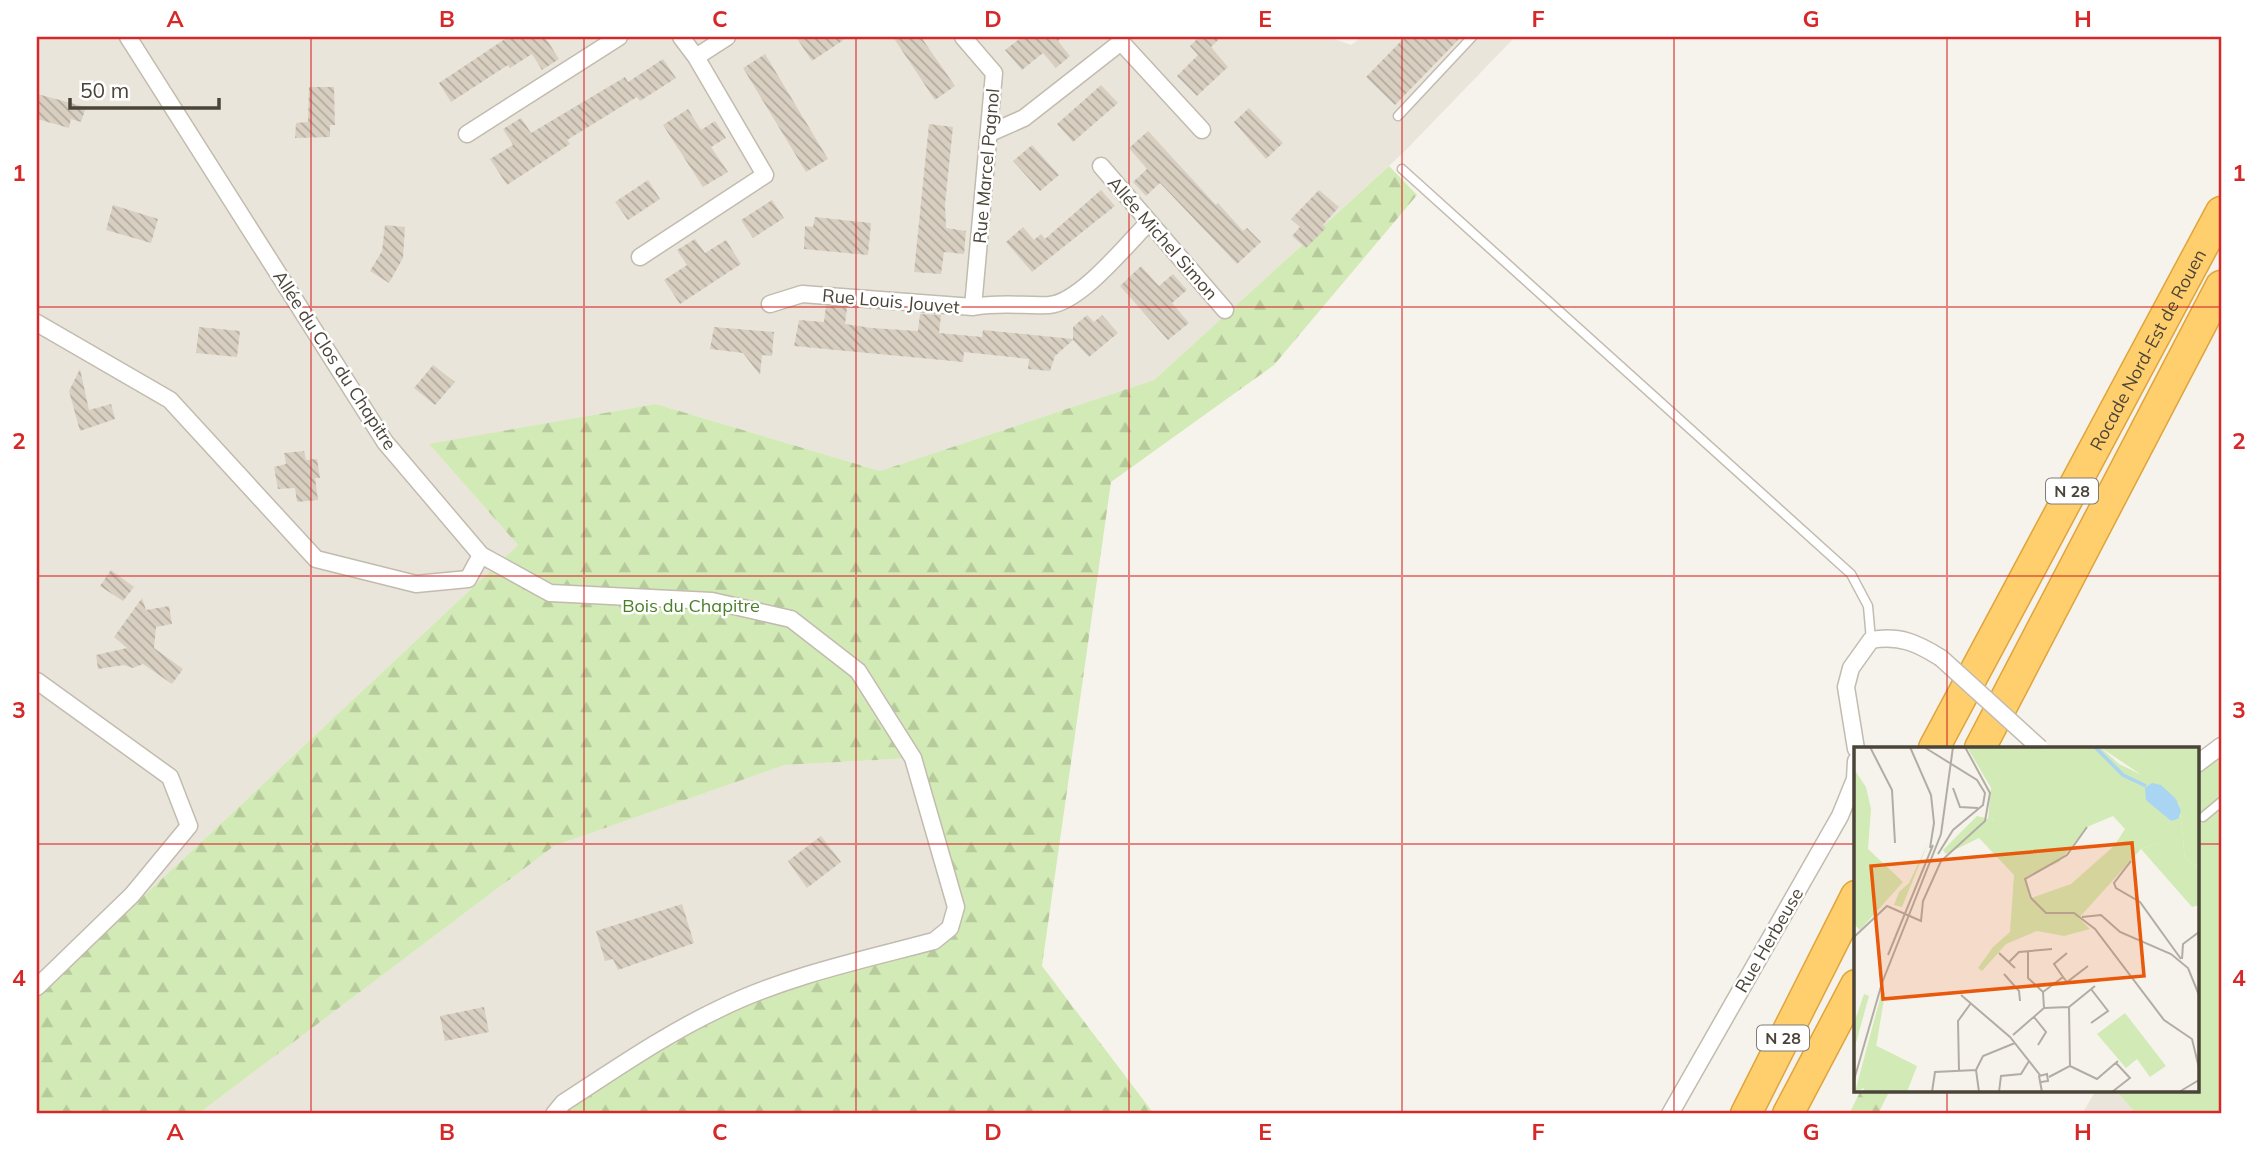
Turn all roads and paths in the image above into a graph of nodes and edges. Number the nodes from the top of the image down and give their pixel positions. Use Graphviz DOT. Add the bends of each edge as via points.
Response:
graph roads {
  1 [pos="128,37"];
  2 [pos="620,37"];
  3 [pos="681,37"];
  4 [pos="727,37"];
  5 [pos="963,37"];
  6 [pos="1472,37"];
  7 [pos="1121,39"];
  8 [pos="696,57"];
  9 [pos="1398,116"];
  10 [pos="1202,130"];
  11 [pos="990,133"];
  12 [pos="467,134"];
  13 [pos="1101,166"];
  14 [pos="1402,169"];
  15 [pos="2221,212"];
  16 [pos="1149,222"];
  17 [pos="640,257"];
  18 [pos="2221,286"];
  19 [pos="770,304"];
  20 [pos="973,307"];
  21 [pos="1225,310"];
  22 [pos="37,323"];
  23 [pos="481,555"];
  24 [pos="1871,640"];
  25 [pos="37,681"];
  26 [pos="2221,746"];
  27 [pos="1856,747"];
  28 [pos="1935,747"];
  29 [pos="1981,747"];
  30 [pos="2039,747"];
  31 [pos="2198,763"];
  32 [pos="1854,781"];
  33 [pos="2221,802"];
  34 [pos="2203,817"];
  35 [pos="1854,900"];
  36 [pos="1821,961"];
  37 [pos="37,987"];
  38 [pos="1854,989"];
  39 [pos="554,1114"];
  40 [pos="1670,1114"];
  41 [pos="1723,1114"];
  42 [pos="1746,1114"];
  43 [pos="1788,1114"];
  1 -- 23 [label="street, Allée du Clos du Chapitre" via="385,442"];
  2 -- 12 [label="street"];
  3 -- 8 [label="street"];
  4 -- 8 [label="street"];
  5 -- 11 [label="street, Rue Marcel Pagnol" via="994,72"];
  6 -- 9 [label="lane"];
  7 -- 10 [label="street"];
  7 -- 11 [label="street" via="1024,118"];
  8 -- 17 [label="street" via="765,175"];
  11 -- 20 [label="street, Rue Marcel Pagnol"];
  13 -- 16 [label="street, Allée Michel Simon"];
  14 -- 24 [label="lane" via="1851,574 1868,606"];
  15 -- 28 [label="highway, Rocade Nord-Est de Rouen / N 28"];
  16 -- 20 [label="street, Rue Louis Jouvet" via="1074,295 1052,305 997,302"];
  16 -- 21 [label="street, Allée Michel Simon"];
  18 -- 29 [label="highway, Rocade Nord-Est de Rouen / N 28"];
  19 -- 20 [label="street, Rue Louis Jouvet" via="802,294"];
  22 -- 23 [label="street" via="170,400 316,559 416,584 468,579"];
  23 -- 39 [label="street, Allée du Clos du Chapitre" via="550,593 712,601 791,619 858,671 913,758 956,907 950,928 934,941 809,974 720,1008 644,1050 563,1103"];
  24 -- 27 [label="street" via="1851,668 1846,687"];
  24 -- 30 [label="street, bridge" via="1913,640 1941,658"];
  25 -- 37 [label="street" via="170,778 189,825 132,895"];
  26 -- 31 [label="street"];
  32 -- 40 [label="street, Rue Herbeuse" via="1840,816"];
  33 -- 34 [label="lane"];
  35 -- 36 [label="highway, N 28"];
  36 -- 41 [label="highway"];
  36 -- 42 [label="highway, N 28"];
  38 -- 43 [label="highway, N 28"];
}
